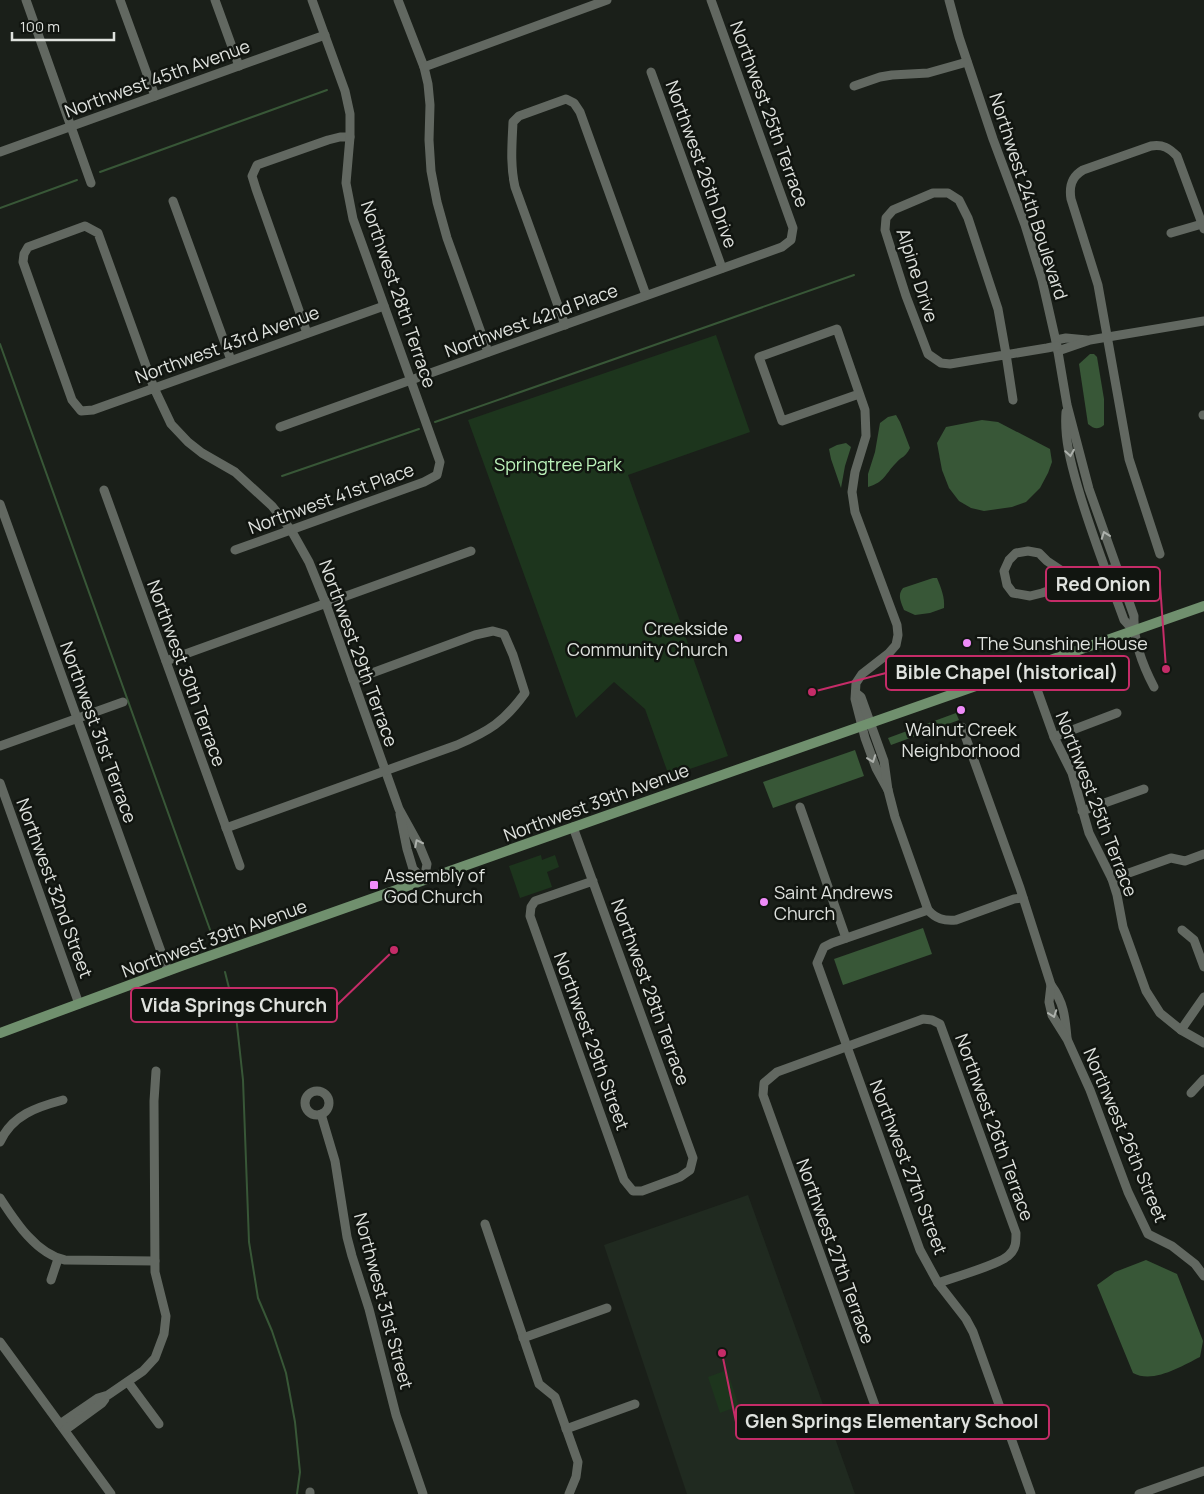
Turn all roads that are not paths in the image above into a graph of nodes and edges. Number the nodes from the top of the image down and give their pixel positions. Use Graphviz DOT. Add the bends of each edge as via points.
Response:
graph roads {
  1 [pos="26,0"];
  2 [pos="120,0"];
  3 [pos="215,0"];
  4 [pos="312,0"];
  5 [pos="398,0"];
  6 [pos="607,0"];
  7 [pos="711,0"];
  8 [pos="949,0"];
  9 [pos="325,35"];
  10 [pos="967,62"];
  11 [pos="239,66"];
  12 [pos="424,67"];
  13 [pos="651,72"];
  14 [pos="854,86"];
  15 [pos="154,96"];
  16 [pos="71,126"];
  17 [pos="350,137"];
  18 [pos="0,152"];
  19 [pos="91,183"];
  20 [pos="173,202"];
  21 [pos="1203,226"];
  22 [pos="1172,233"];
  23 [pos="791,240"];
  24 [pos="722,268"];
  25 [pos="646,295"];
  26 [pos="384,306"];
  27 [pos="1204,322"];
  28 [pos="565,325"];
  29 [pos="307,333"];
  30 [pos="1108,337"];
  31 [pos="1057,345"];
  32 [pos="488,352"];
  33 [pos="1006,354"];
  34 [pos="231,360"];
  35 [pos="411,380"];
  36 [pos="154,388"];
  37 [pos="859,394"];
  38 [pos="1013,400"];
  39 [pos="1067,405"];
  40 [pos="81,411"];
  41 [pos="280,427"];
  42 [pos="437,475"];
  43 [pos="104,490"];
  44 [pos="0,504"];
  45 [pos="291,530"];
  46 [pos="235,550"];
  47 [pos="471,551"];
  48 [pos="1160,554"];
  49 [pos="1116,567"];
  50 [pos="1106,570"];
  51 [pos="1077,581"];
  52 [pos="326,604"];
  53 [pos="1204,606"];
  54 [pos="1134,631"];
  55 [pos="166,661"];
  56 [pos="1029,667"];
  57 [pos="354,680"];
  58 [pos="1154,686"];
  59 [pos="123,702"];
  60 [pos="1117,713"];
  61 [pos="77,718"];
  62 [pos="866,724"];
  63 [pos="962,727"];
  64 [pos="1054,737"];
  65 [pos="0,746"];
  66 [pos="386,771"];
  67 [pos="0,783"];
  68 [pos="1144,789"];
  69 [pos="800,807"];
  70 [pos="399,809"];
  71 [pos="1082,811"];
  72 [pos="573,827"];
  73 [pos="226,828"];
  74 [pos="1204,854"];
  75 [pos="240,866"];
  76 [pos="1112,879"];
  77 [pos="424,880"];
  78 [pos="593,880"];
  79 [pos="1023,898"];
  80 [pos="928,910"];
  81 [pos="1182,930"];
  82 [pos="846,938"];
  83 [pos="1204,967"];
  84 [pos="168,972"];
  85 [pos="1204,997"];
  86 [pos="78,1004"];
  87 [pos="1181,1030"];
  88 [pos="0,1034"];
  89 [pos="1204,1043"];
  90 [pos="846,1046"];
  91 [pos="156,1071"];
  92 [pos="1204,1079"];
  93 [pos="1191,1094"];
  94 [pos="63,1100"];
  95 [pos="321,1114"];
  96 [pos="0,1142"];
  97 [pos="633,1191"];
  98 [pos="0,1198"];
  99 [pos="485,1224"];
  100 [pos="58,1259"];
  101 [pos="155,1261"];
  102 [pos="1204,1276"];
  103 [pos="51,1280"];
  104 [pos="938,1283"];
  105 [pos="607,1308"];
  106 [pos="523,1338"];
  107 [pos="0,1342"];
  108 [pos="128,1382"];
  109 [pos="635,1404"];
  110 [pos="1000,1406"];
  111 [pos="159,1424"];
  112 [pos="62,1427"];
  113 [pos="566,1428"];
  114 [pos="1204,1471"];
  115 [pos="1145,1493"];
  116 [pos="111,1494"];
  117 [pos="423,1494"];
  118 [pos="569,1494"];
  119 [pos="1031,1494"];
  1 -- 16 [label="street"];
  2 -- 15 [label="street"];
  3 -- 11 [label="street"];
  4 -- 9 [label="street, Northwest 28th Terrace"];
  5 -- 12 [label="street"];
  6 -- 12 [label="street"];
  7 -- 23 [label="street, Northwest 25th Terrace" via="793,228"];
  8 -- 10 [label="street, Northwest 24th Boulevard"];
  9 -- 11 [label="street, Northwest 45th Avenue"];
  9 -- 17 [label="street, Northwest 28th Terrace" via="345,91"];
  10 -- 14 [label="street" via="928,73 880,77"];
  10 -- 31 [label="street, Northwest 24th Boulevard" via="1026,229"];
  11 -- 15 [label="street, Northwest 45th Avenue"];
  12 -- 32 [label="street" via="430,104 431,172 437,202"];
  13 -- 24 [label="street, Northwest 26th Drive"];
  15 -- 16 [label="street, Northwest 45th Avenue"];
  16 -- 18 [label="street, Northwest 45th Avenue"];
  16 -- 19 [label="street"];
  17 -- 26 [label="street, Northwest 28th Terrace" via="346,183 353,219"];
  17 -- 29 [label="street" via="328,140 257,166 252,176"];
  20 -- 34 [label="street"];
  21 -- 22 [label="street"];
  21 -- 30 [label="street" via="1177,156 1164,146 1152,146 1076,175 1070,189 1071,199 1098,284"];
  23 -- 24 [label="street, Northwest 42nd Place" via="782,247"];
  24 -- 25 [label="street, Northwest 42nd Place"];
  25 -- 28 [label="street, Northwest 42nd Place"];
  25 -- 28 [label="street" via="574,103 566,99 520,116 513,122 511,157 515,187"];
  26 -- 29 [label="street, Northwest 43rd Avenue"];
  26 -- 35 [label="street, Northwest 28th Terrace"];
  27 -- 30 [label="street, Alpine Drive"];
  28 -- 32 [label="street, Northwest 42nd Place"];
  29 -- 34 [label="street, Northwest 43rd Avenue"];
  30 -- 31 [label="street, Alpine Drive" via="1067,349"];
  30 -- 48 [label="street" via="1129,460"];
  31 -- 33 [label="street, Alpine Drive"];
  31 -- 39 [label="street, Northwest 24th Boulevard"];
  32 -- 35 [label="street, Northwest 42nd Place"];
  33 -- 33 [label="street, Alpine Drive" via="998,308 959,200 948,193 933,193 893,210 886,218 885,230 928,354 941,363 950,364"];
  33 -- 38 [label="street"];
  34 -- 36 [label="street, Northwest 43rd Avenue"];
  35 -- 41 [label="street, Northwest 42nd Place"];
  35 -- 42 [label="street, Northwest 28th Terrace" via="440,462"];
  36 -- 40 [label="street, Northwest 43rd Avenue" via="93,410"];
  36 -- 40 [label="street, Northwest 29th Terrace" via="98,234 85,226 28,247 23,262 72,400"];
  36 -- 45 [label="street, Northwest 29th Terrace" via="171,424 188,442 235,472 272,506"];
  37 -- 37 [label="street" via="836,329 759,357 782,421"];
  37 -- 62 [label="street" via="865,410 866,436 852,492 898,635 896,645 856,683 855,699"];
  49 -- 39 [label="street, Northwest 24th Boulevard, one-way" via="1089,489"];
  39 -- 50 [label="street, Northwest 24th Boulevard, one-way" via="1066,428 1072,468"];
  42 -- 45 [label="street, Northwest 41st Place"];
  43 -- 55 [label="street, Northwest 30th Terrace"];
  44 -- 61 [label="street, Northwest 31st Terrace"];
  45 -- 46 [label="street, Northwest 41st Place"];
  45 -- 52 [label="street, Northwest 29th Terrace" via="309,562"];
  47 -- 52 [label="street"];
  49 -- 50 [label="street"];
  49 -- 54 [label="street, Northwest 24th Boulevard" via="1134,616"];
  50 -- 51 [label="street"];
  50 -- 54 [label="street, Northwest 24th Boulevard" via="1124,620"];
  51 -- 51 [label="street" via="1022,596 1013,593 1007,585 1004,571 1016,553 1028,551 1039,553"];
  52 -- 55 [label="street"];
  52 -- 57 [label="street, Northwest 29th Terrace"];
  53 -- 54 [label="main road, Northwest 39th Avenue"];
  54 -- 56 [label="main road, Northwest 39th Avenue"];
  54 -- 58 [label="street, Northwest 24th Boulevard"];
  55 -- 73 [label="street, Northwest 30th Terrace"];
  56 -- 62 [label="main road, Northwest 39th Avenue"];
  56 -- 64 [label="street, Northwest 25th Terrace"];
  57 -- 66 [label="street, Northwest 29th Terrace"];
  57 -- 66 [label="street" via="493,631 504,634 513,655 524,693 504,719 458,745"];
  59 -- 61 [label="street"];
  60 -- 64 [label="street"];
  61 -- 65 [label="street"];
  61 -- 84 [label="street, Northwest 31st Terrace"];
  62 -- 72 [label="main road, Northwest 39th Avenue"];
  62 -- 80 [label="street" via="865,738 888,790"];
  63 -- 79 [label="street, Northwest 26th Street"];
  64 -- 71 [label="street, Northwest 25th Terrace" via="1072,772"];
  66 -- 70 [label="street, Northwest 29th Terrace"];
  66 -- 73 [label="street"];
  67 -- 86 [label="street, Northwest 32nd Street"];
  68 -- 71 [label="street"];
  69 -- 82 [label="street"];
  70 -- 77 [label="street, Northwest 29th Terrace" via="413,869"];
  77 -- 70 [label="street, Northwest 29th Terrace, one-way" via="427,864"];
  71 -- 76 [label="street, Northwest 25th Terrace"];
  72 -- 77 [label="main road, Northwest 39th Avenue"];
  72 -- 78 [label="street, Northwest 28th Terrace"];
  73 -- 75 [label="street, Northwest 30th Terrace"];
  74 -- 76 [label="street" via="1185,861 1171,858"];
  76 -- 87 [label="street, Northwest 25th Terrace" via="1123,927 1146,991 1160,1013"];
  77 -- 84 [label="main road, Northwest 39th Avenue"];
  78 -- 97 [label="street, Northwest 28th Terrace" via="692,1158 690,1170 680,1177 642,1191"];
  78 -- 97 [label="street, Northwest 29th Street" via="535,901 530,916 624,1180"];
  79 -- 80 [label="street" via="956,920 940,919"];
  79 -- 102 [label="street, Northwest 26th Street" via="1051,984 1049,1002 1054,1020 1068,1039 1128,1192 1148,1234 1172,1246 1195,1264"];
  80 -- 82 [label="street"];
  81 -- 83 [label="street" via="1194,940"];
  82 -- 90 [label="street, Northwest 27th Street" via="824,947 817,963"];
  84 -- 86 [label="main road, Northwest 39th Avenue"];
  85 -- 87 [label="street"];
  86 -- 88 [label="main road, Northwest 39th Avenue"];
  87 -- 89 [label="street, Northwest 25th Terrace"];
  90 -- 104 [label="street, Northwest 27th Street" via="920,1250"];
  90 -- 104 [label="street, Northwest 26th Terrace" via="923,1019 940,1024 1000,1186 1016,1242 1004,1259"];
  90 -- 110 [label="street, Northwest 27th Terrace" via="777,1072 764,1083 763,1095 877,1411 889,1425 909,1434 924,1433"];
  91 -- 101 [label="street"];
  92 -- 93 [label="street"];
  94 -- 96 [label="street" via="42,1105 22,1115"];
  95 -- 117 [label="street, Northwest 31st Street" via="335,1161 352,1256 396,1415"];
  98 -- 100 [label="street" via="30,1237"];
  99 -- 106 [label="street"];
  100 -- 101 [label="street"];
  100 -- 103 [label="street"];
  101 -- 108 [label="street" via="166,1316 164,1334 155,1358"];
  104 -- 110 [label="street, Northwest 27th Street" via="973,1332"];
  105 -- 106 [label="street"];
  106 -- 113 [label="street" via="539,1384 555,1397"];
  107 -- 112 [label="street"];
  108 -- 111 [label="street"];
  108 -- 112 [label="street" via="102,1403"];
  109 -- 113 [label="street"];
  110 -- 119 [label="street, Northwest 27th Street"];
  112 -- 116 [label="street"];
  113 -- 118 [label="street" via="578,1462"];
  114 -- 115 [label="street"];
}
